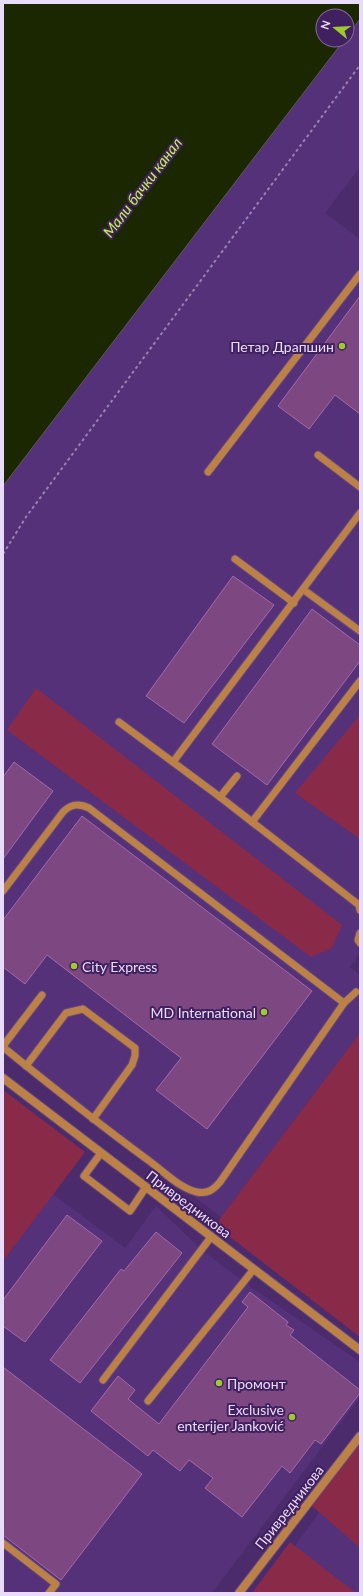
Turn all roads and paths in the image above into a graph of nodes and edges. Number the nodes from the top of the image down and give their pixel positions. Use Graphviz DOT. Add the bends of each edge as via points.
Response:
graph roads {
  1 [pos="360,65"];
  2 [pos="360,274"];
  3 [pos="318,455"];
  4 [pos="208,472"];
  5 [pos="360,487"];
  6 [pos="360,513"];
  7 [pos="3,554"];
  8 [pos="234,559"];
  9 [pos="304,590"];
  10 [pos="294,603"];
  11 [pos="360,631"];
  12 [pos="360,682"];
  13 [pos="119,722"];
  14 [pos="173,762"];
  15 [pos="237,776"];
  16 [pos="220,797"];
  17 [pos="252,822"];
  18 [pos="3,891"];
  19 [pos="360,910"];
  20 [pos="360,933"];
  21 [pos="360,943"];
  22 [pos="356,992"];
  23 [pos="42,995"];
  24 [pos="344,1003"];
  25 [pos="3,1047"];
  26 [pos="26,1066"];
  27 [pos="3,1078"];
  28 [pos="93,1119"];
  29 [pos="101,1153"];
  30 [pos="146,1187"];
  31 [pos="212,1237"];
  32 [pos="254,1269"];
  33 [pos="360,1350"];
  34 [pos="103,1380"];
  35 [pos="148,1401"];
  36 [pos="360,1436"];
  37 [pos="3,1543"];
  38 [pos="49,1593"];
  39 [pos="239,1593"];
  1 -- 7 [label="path" via="26,517"];
  2 -- 4 [label="lane"];
  3 -- 5 [label="lane"];
  6 -- 9 [label="lane"];
  8 -- 10 [label="lane"];
  9 -- 10 [label="lane"];
  9 -- 11 [label="lane"];
  10 -- 14 [label="lane"];
  12 -- 17 [label="lane"];
  13 -- 14 [label="lane"];
  14 -- 16 [label="lane"];
  15 -- 16 [label="lane"];
  16 -- 17 [label="lane"];
  17 -- 19 [label="lane" via="358,905"];
  18 -- 24 [label="lane" via="63,812 69,806 81,804"];
  20 -- 21 [label="lane"];
  22 -- 24 [label="lane"];
  23 -- 25 [label="lane"];
  24 -- 28 [label="lane" via="213,1190 197,1192 182,1185"];
  25 -- 26 [label="lane"];
  26 -- 28 [label="lane"];
  26 -- 28 [label="lane" via="66,1013 73,1010 83,1009 135,1048 132,1065"];
  27 -- 29 [label="street, Привредникова"];
  29 -- 30 [label="street, Привредникова"];
  29 -- 30 [label="lane" via="84,1176 130,1210"];
  30 -- 31 [label="street, Привредникова"];
  31 -- 32 [label="street, Привредникова"];
  31 -- 34 [label="lane"];
  32 -- 33 [label="street, Привредникова"];
  32 -- 35 [label="lane"];
  36 -- 39 [label="street, Привредникова"];
  37 -- 38 [label="lane" via="56,1584"];
}
